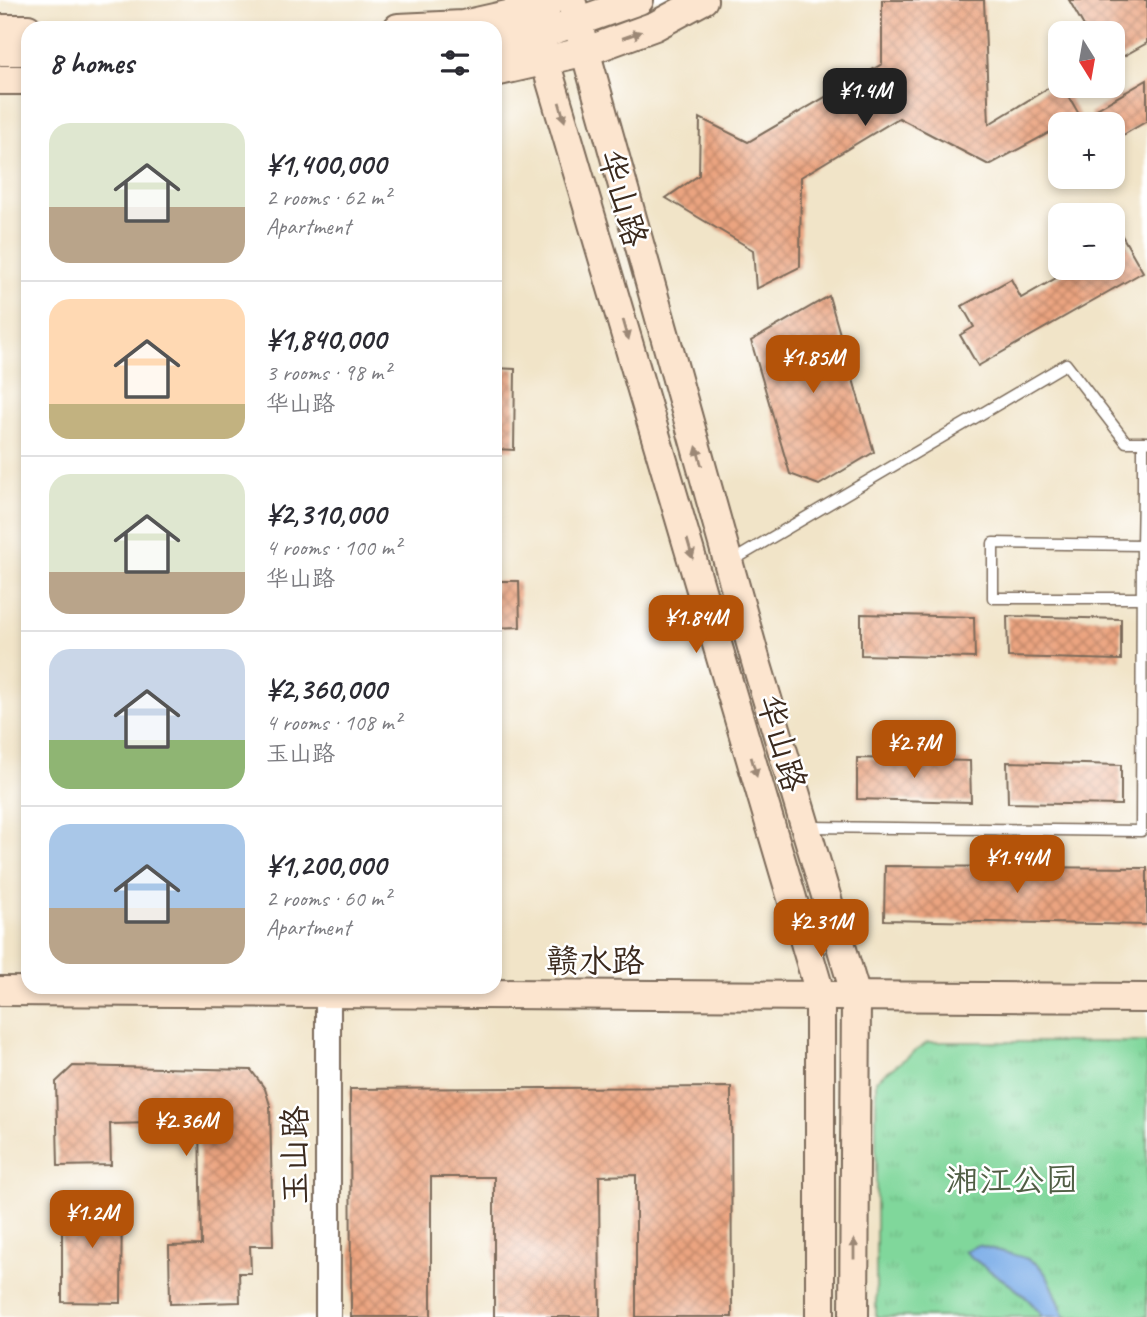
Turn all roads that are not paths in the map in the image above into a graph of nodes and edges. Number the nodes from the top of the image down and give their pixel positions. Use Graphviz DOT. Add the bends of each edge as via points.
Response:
graph roads {
  1 [pos="639,0"];
  2 [pos="703,0"];
  3 [pos="573,7"];
  4 [pos="502,26"];
  5 [pos="536,27"];
  6 [pos="0,29"];
  7 [pos="21,29"];
  8 [pos="502,41"];
  9 [pos="0,51"];
  10 [pos="21,51"];
  11 [pos="587,51"];
  12 [pos="502,64"];
  13 [pos="0,80"];
  14 [pos="21,80"];
  15 [pos="1145,442"];
  16 [pos="1145,493"];
  17 [pos="1142,545"];
  18 [pos="729,563"];
  19 [pos="1142,598"];
  20 [pos="805,827"];
  21 [pos="0,979"];
  22 [pos="502,983"];
  23 [pos="1147,983"];
  24 [pos="21,984"];
  25 [pos="21,988"];
  26 [pos="819,990"];
  27 [pos="854,990"];
  28 [pos="0,991"];
  29 [pos="502,992"];
  30 [pos="328,994"];
  31 [pos="1147,998"];
  32 [pos="328,1317"];
  33 [pos="820,1317"];
  34 [pos="854,1317"];
  1 -- 3 [label="main road"];
  11 -- 2 [label="main road, one-way" via="656,26"];
  3 -- 5 [label="main road"];
  3 -- 11 [label="main road, 华山路"];
  4 -- 5 [label="main road"];
  5 -- 8 [label="main road"];
  5 -- 11 [label="main road"];
  5 -- 12 [label="main road"];
  5 -- 26 [label="main road, 华山路, one-way"];
  6 -- 7 [label="main road"];
  9 -- 10 [label="main road"];
  18 -- 11 [label="main road, 华山路, one-way"];
  13 -- 14 [label="main road"];
  15 -- 16 [label="lane"];
  15 -- 18 [label="lane" via="1126,442 1066,364"];
  16 -- 17 [label="lane"];
  17 -- 19 [label="lane"];
  17 -- 19 [label="lane" via="993,543 993,598"];
  18 -- 20 [label="main road, 华山路"];
  19 -- 20 [label="lane" via="1141,831"];
  20 -- 27 [label="main road, 华山路"];
  21 -- 24 [label="main road, 赣水路"];
  22 -- 26 [label="main road, 赣水路"];
  23 -- 27 [label="main road, 赣水路"];
  25 -- 28 [label="main road, 赣水路"];
  26 -- 27 [label="main road, 赣水路"];
  26 -- 29 [label="main road, 赣水路"];
  26 -- 33 [label="main road, 华山路"];
  27 -- 31 [label="main road, 赣水路"];
  34 -- 27 [label="main road, 华山路, one-way"];
  30 -- 32 [label="street, 玉山路"];
}
